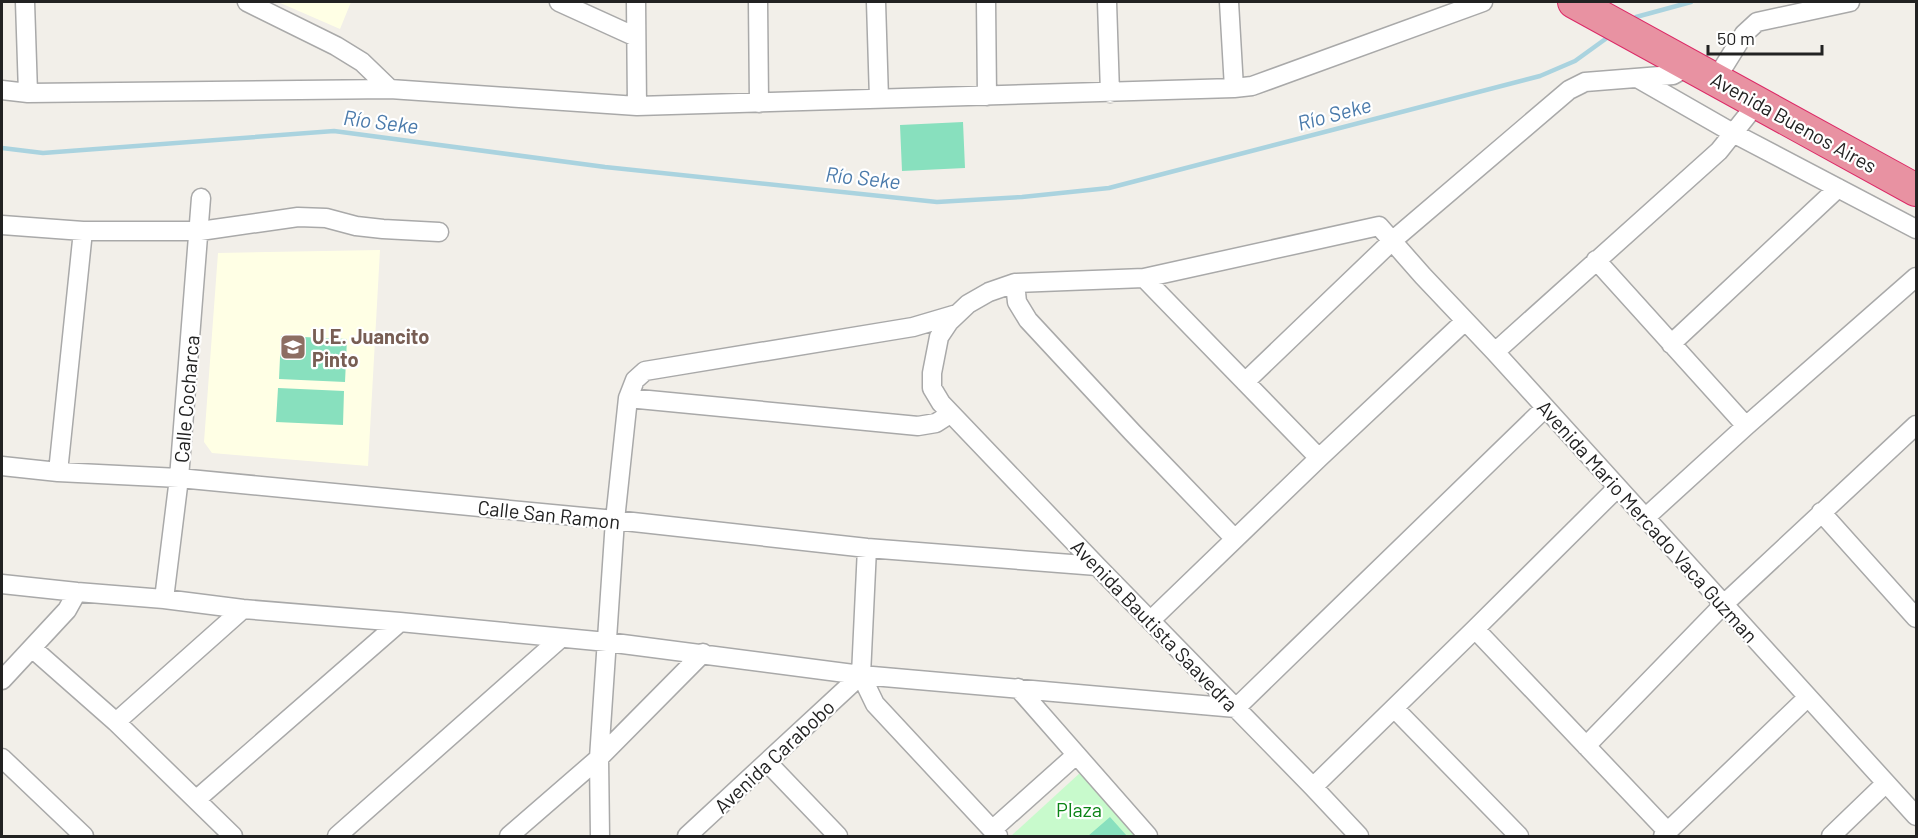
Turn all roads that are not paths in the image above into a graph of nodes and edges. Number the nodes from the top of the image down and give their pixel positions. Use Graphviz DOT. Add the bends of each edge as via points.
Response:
graph roads {
  1 [pos="25,2"];
  2 [pos="247,2"];
  3 [pos="559,2"];
  4 [pos="636,2"];
  5 [pos="759,2"];
  6 [pos="876,2"];
  7 [pos="986,2"];
  8 [pos="1107,2"];
  9 [pos="1229,2"];
  10 [pos="1483,2"];
  11 [pos="1574,2"];
  12 [pos="1850,2"];
  13 [pos="636,37"];
  14 [pos="1693,66"];
  15 [pos="1636,78"];
  16 [pos="1234,88"];
  17 [pos="390,89"];
  18 [pos="2,90"];
  19 [pos="28,93"];
  20 [pos="1110,93"];
  21 [pos="987,96"];
  22 [pos="879,99"];
  23 [pos="1758,102"];
  24 [pos="759,103"];
  25 [pos="637,106"];
  26 [pos="1733,133"];
  27 [pos="1838,189"];
  28 [pos="1917,190"];
  29 [pos="201,198"];
  30 [pos="2,225"];
  31 [pos="1917,229"];
  32 [pos="83,231"];
  33 [pos="200,231"];
  34 [pos="439,232"];
  35 [pos="1392,241"];
  36 [pos="1596,260"];
  37 [pos="1144,278"];
  38 [pos="1917,278"];
  39 [pos="1015,283"];
  40 [pos="957,314"];
  41 [pos="1465,321"];
  42 [pos="1671,344"];
  43 [pos="1495,352"];
  44 [pos="1245,382"];
  45 [pos="628,398"];
  46 [pos="1545,408"];
  47 [pos="950,414"];
  48 [pos="1746,426"];
  49 [pos="1913,436"];
  50 [pos="1318,458"];
  51 [pos="2,466"];
  52 [pos="58,472"];
  53 [pos="179,478"];
  54 [pos="1617,488"];
  55 [pos="1821,512"];
  56 [pos="1645,518"];
  57 [pos="615,520"];
  58 [pos="1235,539"];
  59 [pos="867,548"];
  60 [pos="1097,566"];
  61 [pos="2,584"];
  62 [pos="77,592"];
  63 [pos="164,599"];
  64 [pos="1724,604"];
  65 [pos="243,609"];
  66 [pos="1917,618"];
  67 [pos="1151,620"];
  68 [pos="400,622"];
  69 [pos="1475,629"];
  70 [pos="561,638"];
  71 [pos="607,642"];
  72 [pos="32,648"];
  73 [pos="703,654"];
  74 [pos="861,675"];
  75 [pos="2,680"];
  76 [pos="1018,688"];
  77 [pos="1809,697"];
  78 [pos="1236,708"];
  79 [pos="1394,708"];
  80 [pos="116,722"];
  81 [pos="1586,746"];
  82 [pos="1076,755"];
  83 [pos="2,758"];
  84 [pos="599,758"];
  85 [pos="767,762"];
  86 [pos="1887,783"];
  87 [pos="1313,787"];
  88 [pos="197,800"];
  89 [pos="1917,816"];
  90 [pos="995,833"];
  91 [pos="1665,834"];
  92 [pos="84,837"];
  93 [pos="233,837"];
  94 [pos="337,837"];
  95 [pos="510,837"];
  96 [pos="600,837"];
  97 [pos="687,837"];
  98 [pos="838,837"];
  99 [pos="1148,837"];
  100 [pos="1359,837"];
  101 [pos="1519,837"];
  102 [pos="1831,837"];
  1 -- 19 [label="street"];
  2 -- 17 [label="street" via="363,62"];
  3 -- 13 [label="street"];
  4 -- 13 [label="street"];
  5 -- 24 [label="street"];
  6 -- 22 [label="street"];
  7 -- 21 [label="street"];
  8 -- 20 [label="street"];
  9 -- 16 [label="street"];
  10 -- 16 [label="street" via="1252,86"];
  11 -- 14 [label="highway, Avenida Buenos Aires"];
  12 -- 14 [label="street" via="1757,22"];
  13 -- 25 [label="street"];
  14 -- 15 [label="street" via="1673,75"];
  14 -- 23 [label="highway, Avenida Buenos Aires"];
  15 -- 26 [label="street"];
  15 -- 35 [label="street" via="1585,82 1569,90"];
  16 -- 20 [label="street"];
  17 -- 19 [label="street"];
  17 -- 25 [label="street"];
  18 -- 19 [label="street"];
  20 -- 21 [label="street"];
  21 -- 22 [label="street"];
  22 -- 24 [label="street"];
  23 -- 26 [label="street"];
  23 -- 28 [label="highway, Avenida Buenos Aires"];
  24 -- 25 [label="street"];
  26 -- 27 [label="street"];
  26 -- 36 [label="street" via="1719,151"];
  27 -- 31 [label="street"];
  27 -- 42 [label="street"];
  29 -- 33 [label="street, Calle Cocharca"];
  30 -- 32 [label="street"];
  32 -- 33 [label="street"];
  32 -- 52 [label="street"];
  33 -- 34 [label="street" via="298,217 382,229"];
  33 -- 53 [label="street, Calle Cocharca"];
  35 -- 37 [label="street, Avenida Mario Mercado Vaca Guzman" via="1379,226"];
  35 -- 41 [label="street, Avenida Mario Mercado Vaca Guzman"];
  35 -- 44 [label="street"];
  36 -- 42 [label="street"];
  36 -- 43 [label="street"];
  37 -- 39 [label="street"];
  37 -- 44 [label="street"];
  38 -- 48 [label="street"];
  39 -- 40 [label="street" via="989,292"];
  39 -- 58 [label="street" via="1017,302 1028,320"];
  40 -- 45 [label="street" via="914,327 645,371 635,380"];
  40 -- 47 [label="street, Avenida Bautista Saavedra" via="939,337 932,373 932,388"];
  41 -- 43 [label="street, Avenida Mario Mercado Vaca Guzman"];
  41 -- 50 [label="street"];
  42 -- 48 [label="street"];
  43 -- 46 [label="street, Avenida Mario Mercado Vaca Guzman"];
  44 -- 50 [label="street"];
  45 -- 47 [label="street" via="918,426 936,423"];
  45 -- 57 [label="street"];
  46 -- 54 [label="street, Avenida Mario Mercado Vaca Guzman"];
  46 -- 78 [label="street"];
  47 -- 60 [label="street, Avenida Bautista Saavedra"];
  48 -- 56 [label="street"];
  49 -- 55 [label="street"];
  50 -- 58 [label="street"];
  51 -- 52 [label="street, Calle San Ramon"];
  52 -- 53 [label="street, Calle San Ramon"];
  53 -- 57 [label="street, Calle San Ramon"];
  53 -- 63 [label="street, Calle Cocharca"];
  54 -- 56 [label="street, Avenida Mario Mercado Vaca Guzman"];
  54 -- 69 [label="street"];
  55 -- 64 [label="street"];
  55 -- 66 [label="street"];
  56 -- 64 [label="street, Avenida Mario Mercado Vaca Guzman"];
  57 -- 59 [label="street, Calle San Ramon"];
  57 -- 71 [label="street"];
  58 -- 67 [label="street"];
  59 -- 60 [label="street, Calle San Ramon"];
  59 -- 74 [label="street"];
  60 -- 67 [label="street, Avenida Bautista Saavedra"];
  61 -- 62 [label="street"];
  62 -- 63 [label="street"];
  62 -- 72 [label="street" via="68,610"];
  63 -- 65 [label="street"];
  64 -- 77 [label="street, Avenida Mario Mercado Vaca Guzman"];
  64 -- 81 [label="street"];
  65 -- 68 [label="street"];
  65 -- 80 [label="street"];
  67 -- 78 [label="street, Avenida Bautista Saavedra"];
  68 -- 70 [label="street"];
  68 -- 88 [label="street"];
  69 -- 79 [label="street"];
  69 -- 81 [label="street"];
  70 -- 71 [label="street"];
  70 -- 94 [label="street"];
  71 -- 73 [label="street"];
  71 -- 84 [label="street"];
  72 -- 75 [label="street"];
  72 -- 80 [label="street"];
  73 -- 74 [label="street"];
  73 -- 84 [label="street"];
  74 -- 76 [label="street"];
  74 -- 85 [label="street, Avenida Carabobo"];
  74 -- 90 [label="street" via="875,704"];
  76 -- 78 [label="street"];
  76 -- 82 [label="street"];
  77 -- 86 [label="street, Avenida Mario Mercado Vaca Guzman"];
  77 -- 91 [label="street"];
  78 -- 87 [label="street, Avenida Bautista Saavedra"];
  79 -- 87 [label="street"];
  79 -- 101 [label="street"];
  80 -- 88 [label="street"];
  81 -- 91 [label="street"];
  82 -- 90 [label="street"];
  82 -- 99 [label="street"];
  83 -- 92 [label="street"];
  84 -- 95 [label="street"];
  84 -- 96 [label="street"];
  85 -- 97 [label="street, Avenida Carabobo"];
  85 -- 98 [label="street"];
  86 -- 89 [label="street, Avenida Mario Mercado Vaca Guzman"];
  86 -- 102 [label="street"];
  87 -- 100 [label="street, Avenida Bautista Saavedra"];
  88 -- 93 [label="street"];
}
